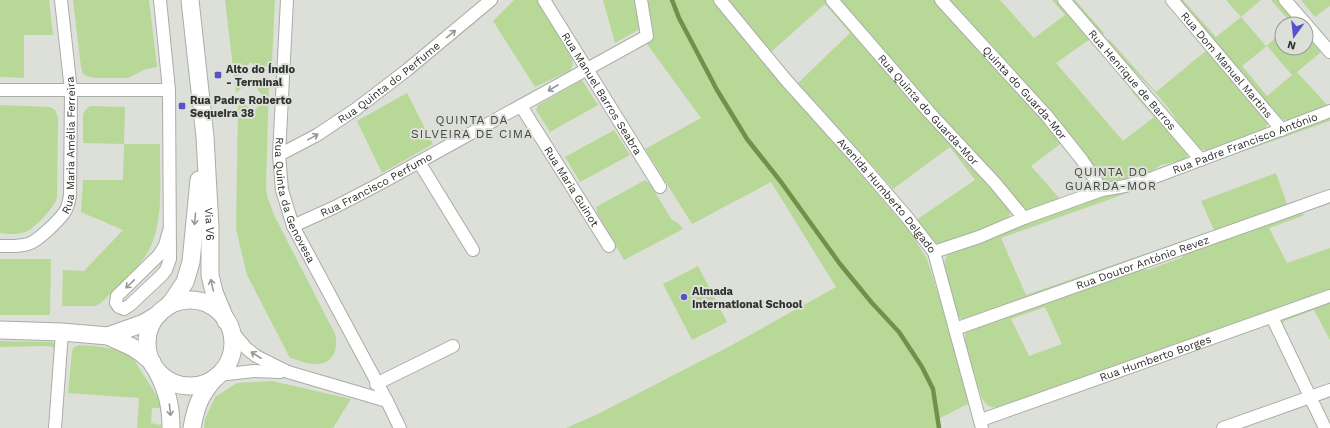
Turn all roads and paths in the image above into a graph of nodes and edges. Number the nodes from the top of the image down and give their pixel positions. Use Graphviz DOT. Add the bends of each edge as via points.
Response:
graph roads {
  1 [pos="61,0"];
  2 [pos="160,0"];
  3 [pos="190,0"];
  4 [pos="287,0"];
  5 [pos="491,0"];
  6 [pos="544,0"];
  7 [pos="640,0"];
  8 [pos="720,0"];
  9 [pos="832,0"];
  10 [pos="941,0"];
  11 [pos="1064,0"];
  12 [pos="1172,0"];
  13 [pos="1285,0"];
  14 [pos="1330,52"];
  15 [pos="587,69"];
  16 [pos="0,90"];
  17 [pos="170,90"];
  18 [pos="71,91"];
  19 [pos="521,106"];
  20 [pos="1330,111"];
  21 [pos="203,124"];
  22 [pos="1282,130"];
  23 [pos="279,155"];
  24 [pos="1201,160"];
  25 [pos="419,162"];
  26 [pos="660,187"];
  27 [pos="1102,190"];
  28 [pos="1330,196"];
  29 [pos="1024,218"];
  30 [pos="293,226"];
  31 [pos="169,231"];
  32 [pos="0,246"];
  33 [pos="609,246"];
  34 [pos="473,250"];
  35 [pos="934,252"];
  36 [pos="150,264"];
  37 [pos="164,273"];
  38 [pos="1330,296"];
  39 [pos="163,310"];
  40 [pos="1272,318"];
  41 [pos="228,326"];
  42 [pos="955,329"];
  43 [pos="0,330"];
  44 [pos="62,332"];
  45 [pos="108,336"];
  46 [pos="453,346"];
  47 [pos="153,365"];
  48 [pos="288,372"];
  49 [pos="216,377"];
  50 [pos="376,384"];
  51 [pos="1330,390"];
  52 [pos="1310,397"];
  53 [pos="387,401"];
  54 [pos="982,424"];
  55 [pos="55,428"];
  56 [pos="171,428"];
  57 [pos="192,428"];
  58 [pos="400,428"];
  59 [pos="1222,428"];
  60 [pos="1325,428"];
  1 -- 18 [label="street, Rua Maria Amélia Ferreira"];
  2 -- 17 [label="street"];
  3 -- 21 [label="main road, Via V6"];
  4 -- 23 [label="street, Rua Quinta da Genovesa"];
  23 -- 5 [label="street, Rua Quinta do Perfume, one-way" via="317,135 356,109"];
  6 -- 15 [label="street, Rua Manuel Barros Seabra"];
  7 -- 15 [label="street, Rua Francisco Perfumo" via="646,36"];
  8 -- 35 [label="street, Avenida Humberto Delgado"];
  9 -- 29 [label="street, Rua Quinta do Guarda-Mor"];
  10 -- 27 [label="street, Quinta do Guarda-Mor" via="1047,116"];
  11 -- 24 [label="street, Rua Henrique de Barros"];
  12 -- 22 [label="street, Rua Dom Manuel Martins"];
  13 -- 14 [label="street"];
  15 -- 19 [label="street, Rua Francisco Perfumo, one-way"];
  15 -- 26 [label="street, Rua Manuel Barros Seabra"];
  16 -- 18 [label="street"];
  17 -- 18 [label="street"];
  17 -- 31 [label="street"];
  18 -- 32 [label="street, Rua Maria Amélia Ferreira" via="68,205 64,213 30,244"];
  19 -- 25 [label="street, Rua Francisco Perfumo"];
  19 -- 33 [label="street, Rua Maria Guinot"];
  20 -- 22 [label="street, Rua Padre Francisco António"];
  21 -- 39 [label="main road, Via V6, one-way" via="191,262 185,282"];
  41 -- 21 [label="main road, Via V6, one-way" via="210,275 210,228"];
  22 -- 24 [label="street, Rua Padre Francisco António"];
  23 -- 30 [label="street, Rua Quinta da Genovesa" via="282,190"];
  24 -- 27 [label="street, Rua Padre Francisco António" via="1147,180"];
  25 -- 30 [label="street, Rua Francisco Perfumo" via="335,207"];
  25 -- 34 [label="street"];
  27 -- 29 [label="street, Rua Padre Francisco António"];
  28 -- 42 [label="street, Rua Doutor António Revez"];
  29 -- 35 [label="street, Rua Padre Francisco António" via="979,238"];
  30 -- 50 [label="street, Rua Quinta da Genovesa"];
  31 -- 36 [label="street" via="162,250"];
  31 -- 37 [label="street" via="170,258"];
  35 -- 42 [label="street, Avenida Humberto Delgado"];
  36 -- 37 [label="street" via="158,261 162,263"];
  36 -- 37 [label="street, one-way" via="117,296 116,303 119,307 124,309 129,306"];
  38 -- 40 [label="street, Rua Humberto Borges"];
  39 -- 41 [label="main road" via="181,302 203,302 215,309"];
  39 -- 45 [label="main road" via="144,323"];
  39 -- 47 [label="main road" via="152,324 148,336 148,349"];
  40 -- 52 [label="street"];
  40 -- 54 [label="street, Rua Humberto Borges"];
  48 -- 41 [label="street, one-way" via="256,356"];
  41 -- 49 [label="main road" via="233,343 231,353 225,368"];
  42 -- 54 [label="street, Avenida Humberto Delgado"];
  43 -- 44 [label="main road"];
  44 -- 45 [label="main road"];
  44 -- 55 [label="street"];
  45 -- 47 [label="main road" via="142,353"];
  46 -- 50 [label="street"];
  47 -- 49 [label="main road" via="170,381 186,386 199,385"];
  47 -- 56 [label="main road, one-way" via="169,400"];
  48 -- 49 [label="street" via="254,370"];
  48 -- 53 [label="street"];
  49 -- 57 [label="main road" via="201,396"];
  50 -- 53 [label="street, Rua Quinta da Genovesa"];
  51 -- 52 [label="street"];
  52 -- 59 [label="street"];
  52 -- 60 [label="street"];
  53 -- 58 [label="street, Rua Quinta da Genovesa"];
}
